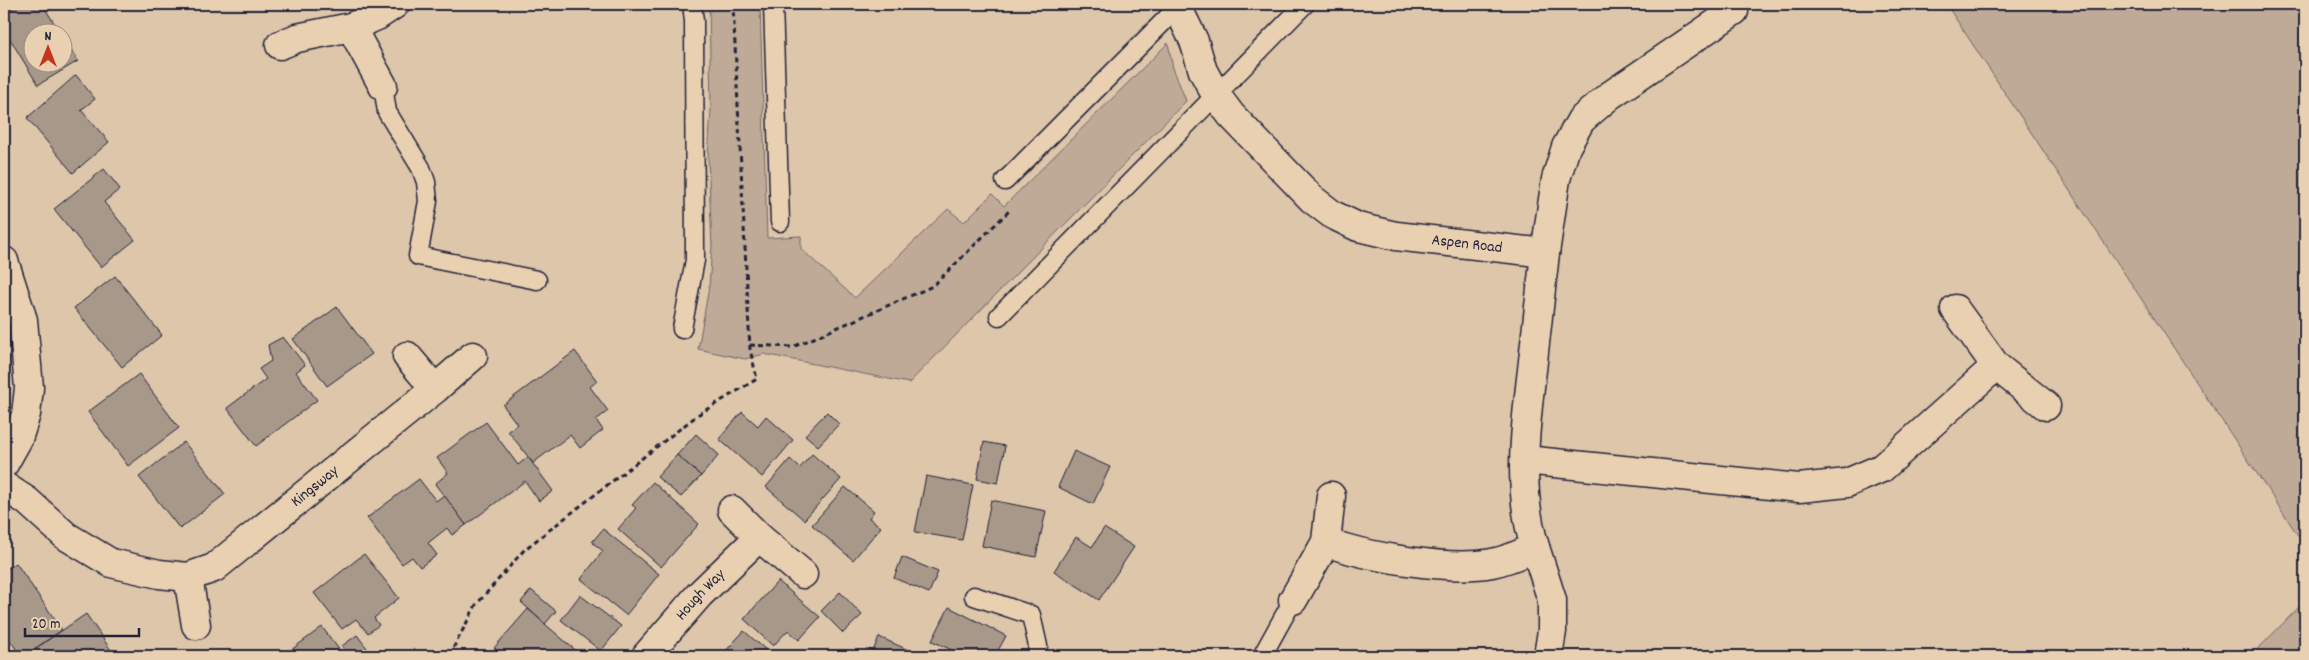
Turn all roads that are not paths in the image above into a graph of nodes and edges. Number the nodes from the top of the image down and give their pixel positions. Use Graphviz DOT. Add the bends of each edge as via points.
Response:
graph roads {
  1 [pos="395,4"];
  2 [pos="692,4"];
  3 [pos="773,4"];
  4 [pos="1305,4"];
  5 [pos="1178,5"];
  6 [pos="1734,11"];
  7 [pos="351,27"];
  8 [pos="280,44"];
  9 [pos="384,86"];
  10 [pos="1216,95"];
  11 [pos="1004,181"];
  12 [pos="780,222"];
  13 [pos="1545,253"];
  14 [pos="4,261"];
  15 [pos="537,280"];
  16 [pos="1955,310"];
  17 [pos="999,316"];
  18 [pos="682,329"];
  19 [pos="407,356"];
  20 [pos="473,356"];
  21 [pos="1996,366"];
  22 [pos="435,389"];
  23 [pos="2046,406"];
  24 [pos="1525,460"];
  25 [pos="4,464"];
  26 [pos="4,486"];
  27 [pos="1331,496"];
  28 [pos="732,510"];
  29 [pos="758,536"];
  30 [pos="1326,542"];
  31 [pos="1535,547"];
  32 [pos="803,574"];
  33 [pos="188,577"];
  34 [pos="974,596"];
  35 [pos="1293,600"];
  36 [pos="196,625"];
  37 [pos="646,656"];
  38 [pos="1036,656"];
  39 [pos="1262,656"];
  40 [pos="1548,656"];
  1 -- 7 [label="street"];
  2 -- 18 [label="lane" via="695,260"];
  3 -- 12 [label="lane"];
  4 -- 10 [label="lane"];
  5 -- 10 [label="street, Aspen Road" via="1203,71"];
  5 -- 11 [label="lane"];
  6 -- 13 [label="street" via="1609,96 1582,120 1566,147 1556,179"];
  7 -- 8 [label="street"];
  7 -- 9 [label="street"];
  9 -- 15 [label="lane" via="387,112 426,182 428,201 418,256"];
  10 -- 13 [label="street, Aspen Road" via="1231,115 1312,199 1358,228 1396,236"];
  10 -- 17 [label="lane"];
  13 -- 24 [label="street" via="1526,422"];
  14 -- 25 [label="street" via="24,320 29,388 26,414 18,439"];
  16 -- 21 [label="street"];
  19 -- 22 [label="street"];
  20 -- 22 [label="street, Kingsway"];
  21 -- 23 [label="street"];
  21 -- 24 [label="street" via="1882,468 1848,483 1800,488"];
  22 -- 33 [label="street, Kingsway" via="214,568"];
  24 -- 31 [label="street" via="1524,501"];
  26 -- 33 [label="street, Kingsway" via="27,501 66,536 111,563"];
  27 -- 30 [label="street"];
  28 -- 29 [label="street"];
  29 -- 32 [label="street"];
  29 -- 37 [label="street, Hough Way" via="699,595"];
  30 -- 31 [label="street" via="1352,552 1461,566 1492,563"];
  30 -- 35 [label="street"];
  31 -- 40 [label="street" via="1552,600"];
  33 -- 36 [label="street"];
  34 -- 38 [label="lane" via="1031,615 1038,646"];
  35 -- 39 [label="lane"];
}
